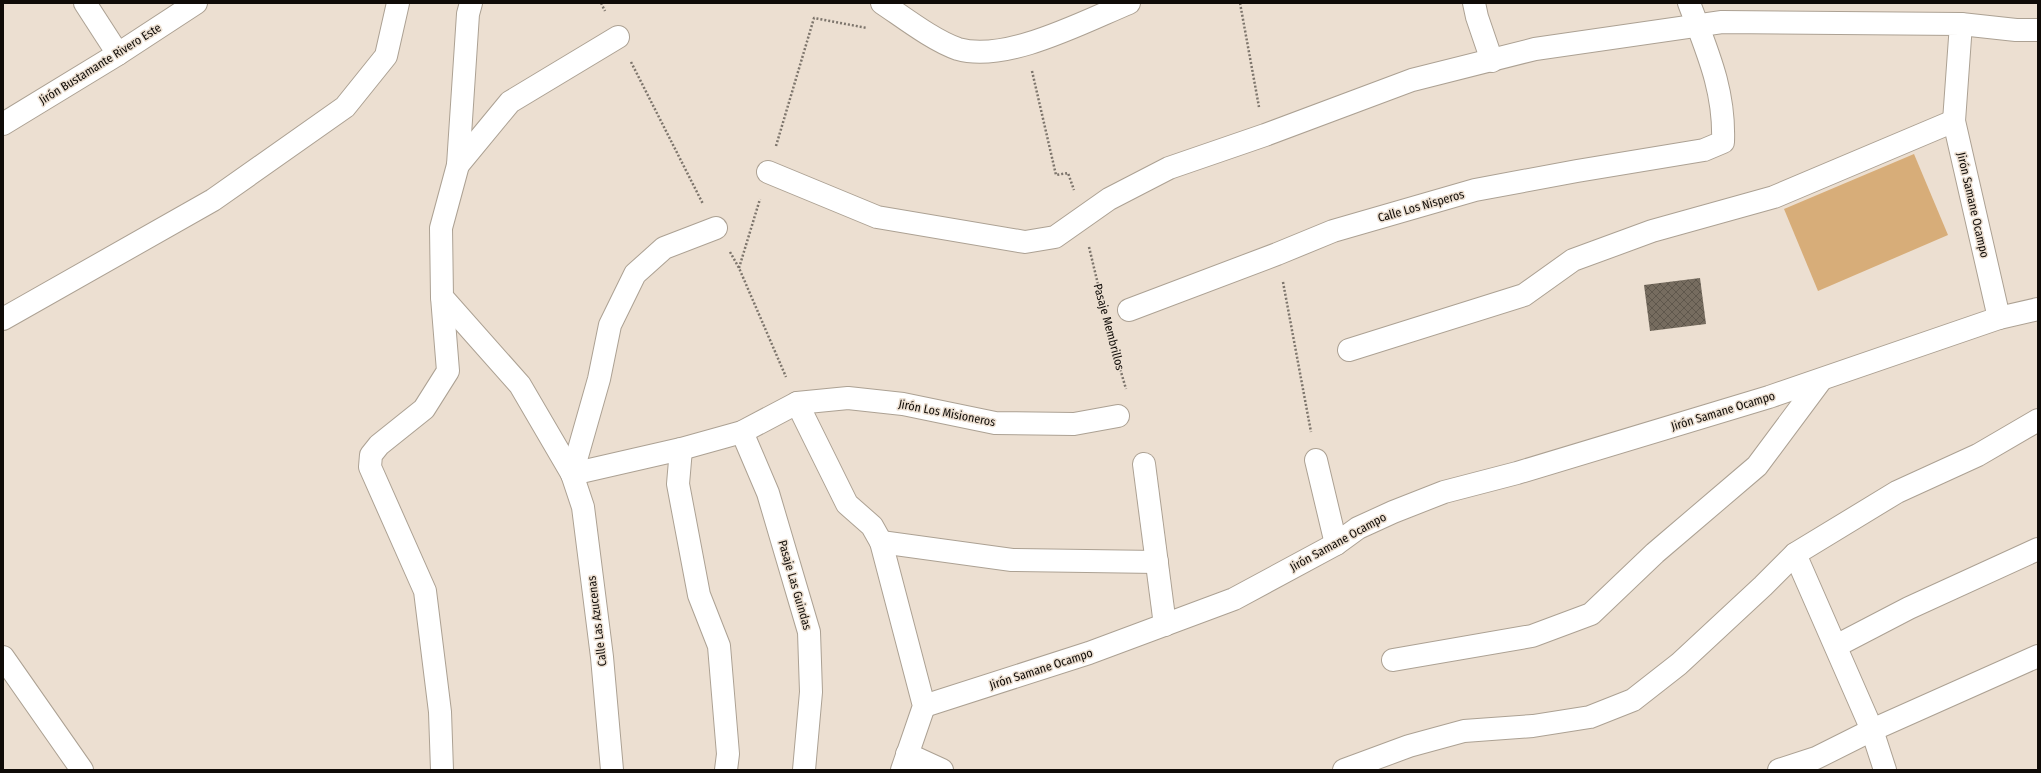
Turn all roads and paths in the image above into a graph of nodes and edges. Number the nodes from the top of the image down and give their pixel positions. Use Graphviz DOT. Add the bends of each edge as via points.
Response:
graph roads {
  1 [pos="85,3"];
  2 [pos="196,3"];
  3 [pos="398,3"];
  4 [pos="471,3"];
  5 [pos="882,3"];
  6 [pos="1128,3"];
  7 [pos="1240,3"];
  8 [pos="1474,3"];
  9 [pos="1690,3"];
  10 [pos="1961,24"];
  11 [pos="1697,25"];
  12 [pos="2038,30"];
  13 [pos="618,37"];
  14 [pos="1026,45"];
  15 [pos="118,54"];
  16 [pos="1492,61"];
  17 [pos="1954,121"];
  18 [pos="3,124"];
  19 [pos="1265,135"];
  20 [pos="458,165"];
  21 [pos="768,172"];
  22 [pos="1083,218"];
  23 [pos="716,228"];
  24 [pos="1277,254"];
  25 [pos="442,298"];
  26 [pos="1102,302"];
  27 [pos="2038,309"];
  28 [pos="1129,310"];
  29 [pos="1999,318"];
  30 [pos="3,319"];
  31 [pos="1107,324"];
  32 [pos="1349,350"];
  33 [pos="1821,380"];
  34 [pos="1128,396"];
  35 [pos="797,403"];
  36 [pos="1118,416"];
  37 [pos="2038,420"];
  38 [pos="742,432"];
  39 [pos="681,449"];
  40 [pos="1316,460"];
  41 [pos="1144,464"];
  42 [pos="572,474"];
  43 [pos="881,542"];
  44 [pos="1336,544"];
  45 [pos="2038,548"];
  46 [pos="1795,554"];
  47 [pos="1157,562"];
  48 [pos="1165,626"];
  49 [pos="1836,646"];
  50 [pos="2038,656"];
  51 [pos="3,657"];
  52 [pos="1393,660"];
  53 [pos="924,706"];
  54 [pos="1872,730"];
  55 [pos="904,762"];
  56 [pos="82,770"];
  57 [pos="442,770"];
  58 [pos="612,770"];
  59 [pos="726,770"];
  60 [pos="804,770"];
  61 [pos="942,770"];
  62 [pos="1344,770"];
  63 [pos="1779,770"];
  64 [pos="1885,770"];
  1 -- 15 [label="street"];
  2 -- 15 [label="street, Jirón Bustamante Rivero Este"];
  3 -- 30 [label="street" via="386,56 345,107 214,200"];
  4 -- 20 [label="street" via="468,14"];
  5 -- 14 [label="street" via="958,49 980,52"];
  6 -- 14 [label="street"];
  7 -- 19 [label="path"];
  8 -- 16 [label="street"];
  9 -- 11 [label="street"];
  10 -- 11 [label="street" via="1722,22"];
  10 -- 12 [label="street"];
  10 -- 17 [label="street, Jirón Samane Ocampo"];
  11 -- 16 [label="street" via="1535,49"];
  11 -- 24 [label="street, Calle Los Nisperos" via="1718,83 1723,142 1704,150 1475,190 1333,231"];
  13 -- 20 [label="street" via="510,102"];
  14 -- 22 [label="path, Pasaje Membrillos" via="1056,175 1068,173"];
  15 -- 18 [label="street, Jirón Bustamante Rivero Este"];
  16 -- 19 [label="street" via="1412,80"];
  17 -- 29 [label="street, Jirón Samane Ocampo"];
  17 -- 32 [label="street" via="1774,197 1652,231 1573,260 1524,294"];
  19 -- 22 [label="street" via="1169,168 1109,199"];
  20 -- 25 [label="street" via="441,228"];
  21 -- 22 [label="street" via="877,217 1025,242 1055,237"];
  22 -- 26 [label="path, Pasaje Membrillos"];
  23 -- 42 [label="street" via="664,248 635,274 610,325 599,379"];
  24 -- 28 [label="street, Calle Los Nisperos"];
  24 -- 40 [label="path"];
  25 -- 42 [label="street, Calle Las Azucenas" via="520,385"];
  25 -- 57 [label="street" via="448,371 424,409 379,445 371,455 370,468 425,591 440,712"];
  27 -- 29 [label="street"];
  29 -- 33 [label="street, Jirón Samane Ocampo"];
  31 -- 34 [label="path, Pasaje Membrillos"];
  33 -- 44 [label="street, Jirón Samane Ocampo" via="1517,473 1444,492 1358,528"];
  33 -- 52 [label="street" via="1757,466 1655,553 1591,614 1532,636"];
  35 -- 36 [label="street, Jirón Los Misioneros" via="848,398 903,404 995,424 1074,424"];
  35 -- 38 [label="street"];
  35 -- 43 [label="street" via="847,504 872,526"];
  37 -- 46 [label="street" via="1978,454 1897,492"];
  38 -- 39 [label="street"];
  38 -- 60 [label="street, Pasaje Las Guindas" via="768,493 809,632 810,692"];
  39 -- 42 [label="street"];
  39 -- 59 [label="street" via="678,484 688,546 699,595 719,646 728,754"];
  40 -- 44 [label="street"];
  41 -- 47 [label="street"];
  42 -- 58 [label="street, Calle Las Azucenas" via="583,507 602,657"];
  43 -- 47 [label="street" via="1012,560"];
  43 -- 53 [label="street"];
  44 -- 48 [label="street, Jirón Samane Ocampo" via="1234,599"];
  45 -- 49 [label="street" via="1909,608"];
  46 -- 49 [label="street"];
  46 -- 62 [label="street" via="1679,664 1633,700 1590,717 1532,726 1464,732 1409,746"];
  47 -- 48 [label="street"];
  48 -- 53 [label="street, Jirón Samane Ocampo"];
  49 -- 54 [label="street"];
  50 -- 54 [label="street"];
  51 -- 56 [label="street"];
  53 -- 55 [label="street"];
  54 -- 63 [label="street" via="1816,758"];
  54 -- 64 [label="street"];
  55 -- 61 [label="street"];
}
